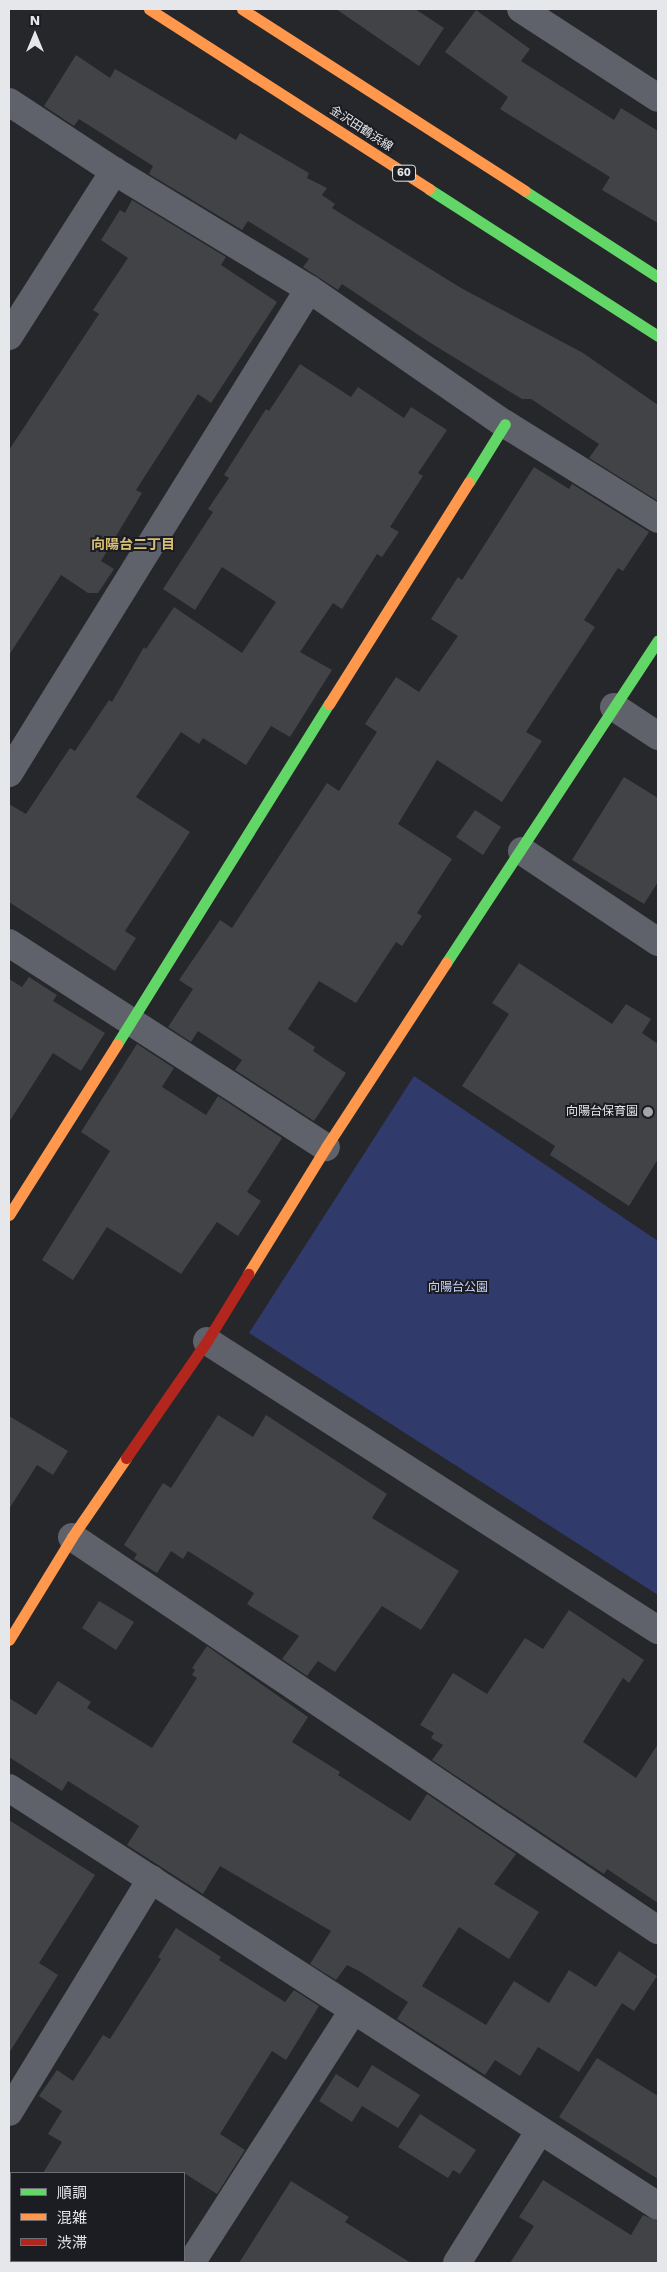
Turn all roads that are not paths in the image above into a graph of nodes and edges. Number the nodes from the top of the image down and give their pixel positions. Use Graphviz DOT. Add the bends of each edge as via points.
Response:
graph roads {
  1 [pos="149,9"];
  2 [pos="242,9"];
  3 [pos="520,9"];
  4 [pos="658,98"];
  5 [pos="9,102"];
  6 [pos="114,171"];
  7 [pos="658,277"];
  8 [pos="309,289"];
  9 [pos="9,336"];
  10 [pos="658,336"];
  11 [pos="506,424"];
  12 [pos="658,519"];
  13 [pos="658,640"];
  14 [pos="614,707"];
  15 [pos="658,736"];
  16 [pos="9,773"];
  17 [pos="522,851"];
  18 [pos="658,942"];
  19 [pos="9,943"];
  20 [pos="130,1020"];
  21 [pos="326,1147"];
  22 [pos="9,1215"];
  23 [pos="207,1340"];
  24 [pos="72,1537"];
  25 [pos="658,1630"];
  26 [pos="9,1640"];
  27 [pos="9,1788"];
  28 [pos="151,1879"];
  29 [pos="658,1930"];
  30 [pos="353,2011"];
  31 [pos="9,2112"];
  32 [pos="540,2132"];
  33 [pos="658,2206"];
  34 [pos="191,2263"];
  35 [pos="457,2263"];
  1 -- 10 [label="street, 金沢田鶴浜線 / 60"];
  2 -- 7 [label="street"];
  3 -- 4 [label="street"];
  5 -- 6 [label="street"];
  6 -- 8 [label="street"];
  6 -- 9 [label="street"];
  8 -- 11 [label="street"];
  8 -- 16 [label="street"];
  11 -- 12 [label="street"];
  11 -- 20 [label="street"];
  13 -- 14 [label="street"];
  14 -- 15 [label="street"];
  14 -- 17 [label="street"];
  17 -- 18 [label="street"];
  17 -- 21 [label="street"];
  19 -- 20 [label="street"];
  20 -- 21 [label="street"];
  20 -- 22 [label="street"];
  21 -- 23 [label="street"];
  23 -- 24 [label="street"];
  23 -- 25 [label="street"];
  24 -- 26 [label="street"];
  24 -- 29 [label="street"];
  27 -- 28 [label="street"];
  28 -- 30 [label="street"];
  28 -- 31 [label="street"];
  30 -- 32 [label="street"];
  30 -- 34 [label="street"];
  32 -- 33 [label="street"];
  32 -- 35 [label="street"];
}
